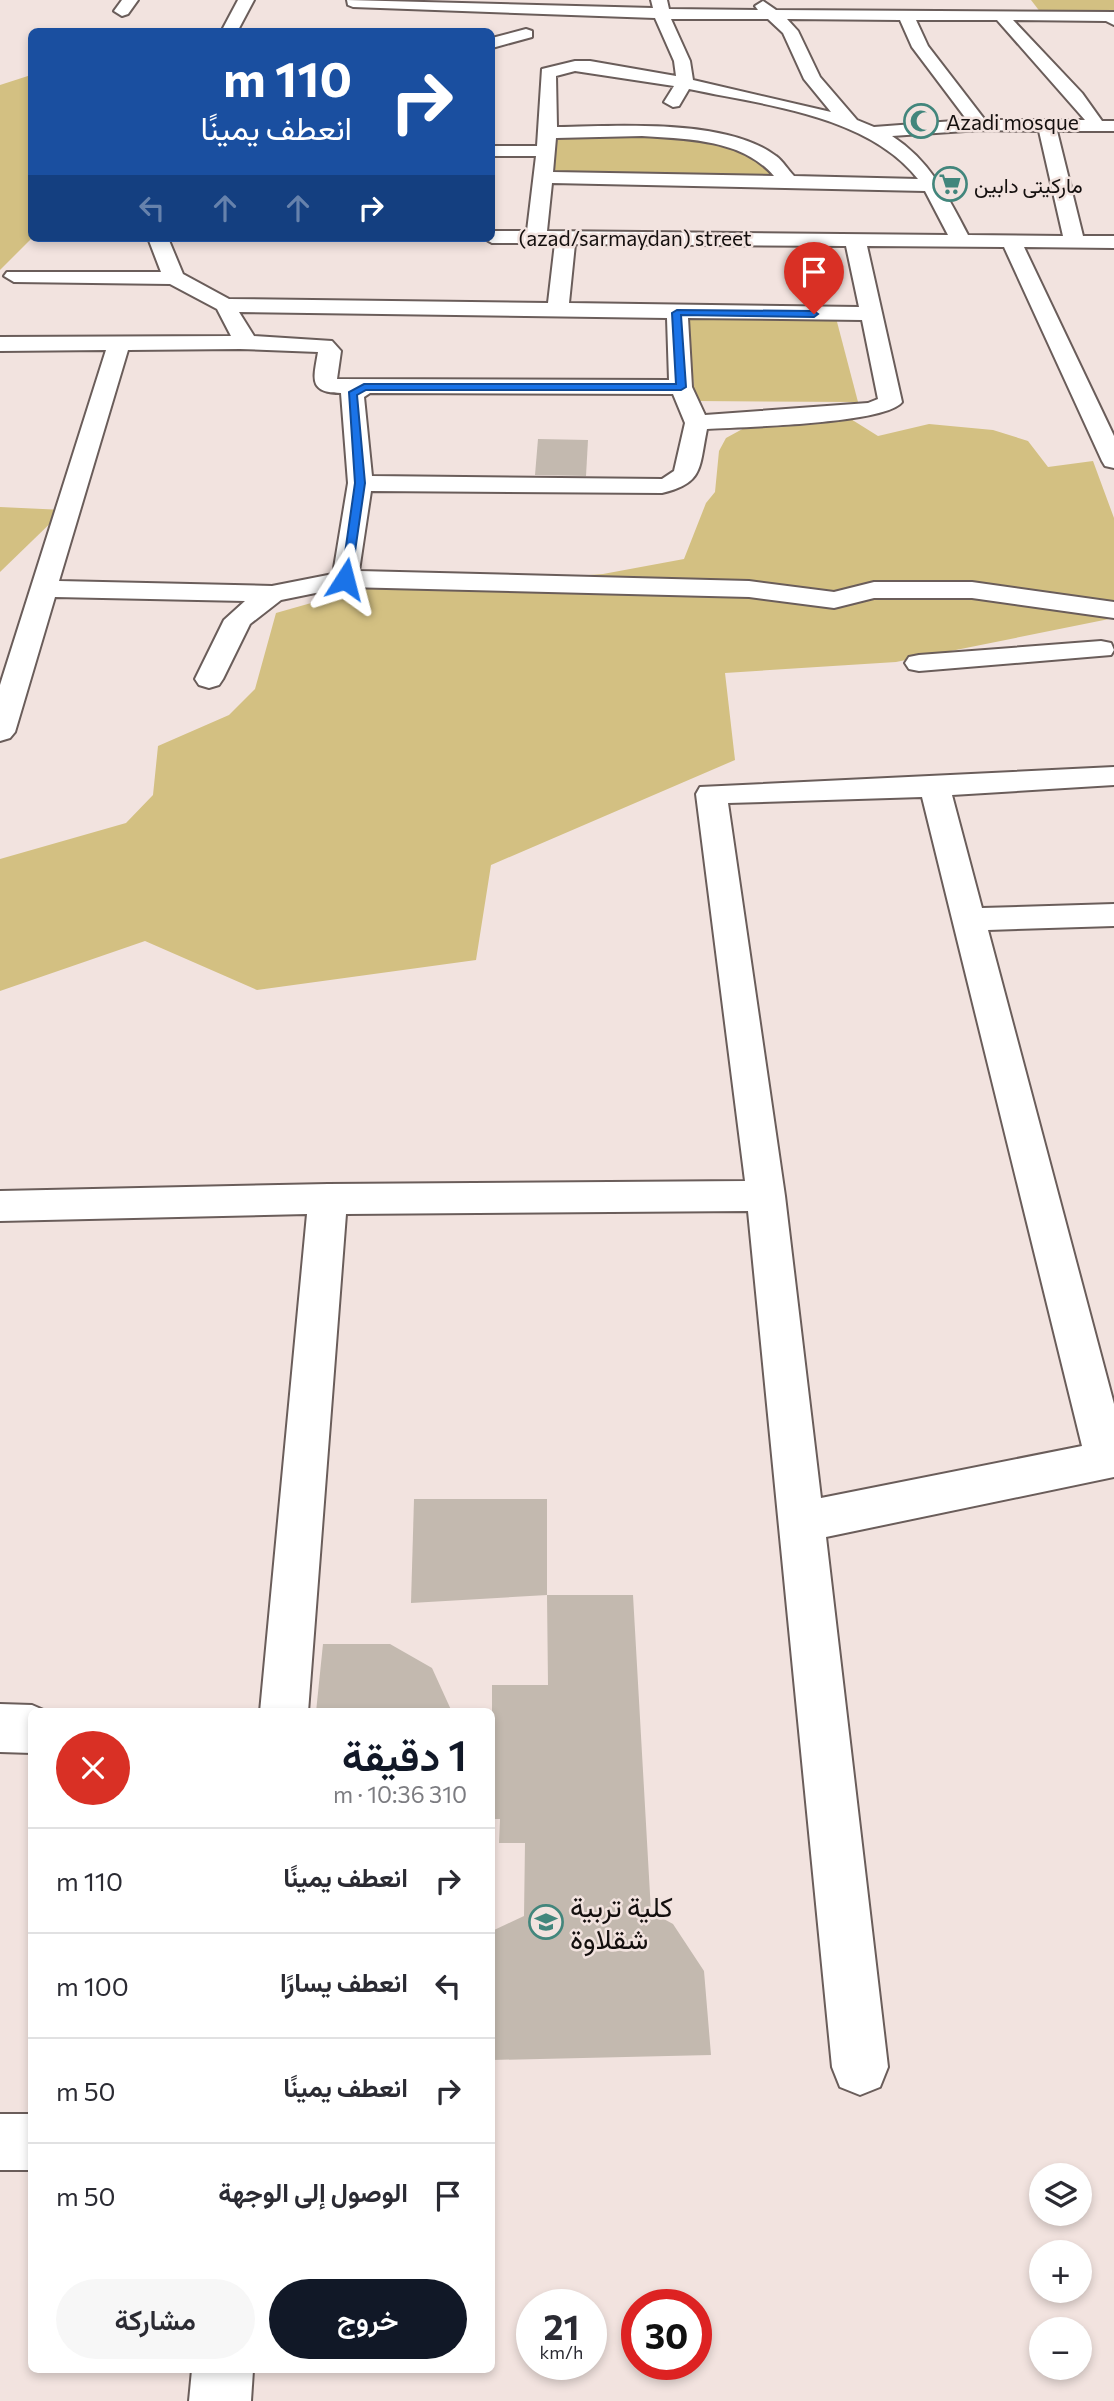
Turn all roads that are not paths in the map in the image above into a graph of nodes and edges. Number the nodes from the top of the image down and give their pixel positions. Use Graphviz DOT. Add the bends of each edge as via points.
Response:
graph roads {
  1 [pos="246,0"];
  2 [pos="762,0"];
  3 [pos="1014,0"];
  4 [pos="354,1"];
  5 [pos="453,3"];
  6 [pos="550,6"];
  7 [pos="661,7"];
  8 [pos="906,11"];
  9 [pos="1001,15"];
  10 [pos="1025,15"];
  11 [pos="772,16"];
  12 [pos="1114,20"];
  13 [pos="346,22"];
  14 [pos="231,28"];
  15 [pos="448,28"];
  16 [pos="526,34"];
  17 [pos="495,42"];
  18 [pos="685,82"];
  19 [pos="850,122"];
  20 [pos="980,125"];
  21 [pos="1047,126"];
  22 [pos="1106,126"];
  23 [pos="672,131"];
  24 [pos="872,132"];
  25 [pos="547,142"];
  26 [pos="495,151"];
  27 [pos="543,177"];
  28 [pos="787,180"];
  29 [pos="932,184"];
  30 [pos="495,236"];
  31 [pos="536,237"];
  32 [pos="566,237"];
  33 [pos="855,239"];
  34 [pos="1074,241"];
  35 [pos="160,242"];
  36 [pos="962,242"];
  37 [pos="1114,242"];
  38 [pos="1012,243"];
  39 [pos="14,276"];
  40 [pos="174,278"];
  41 [pos="225,304"];
  42 [pos="558,311"];
  43 [pos="677,313"];
  44 [pos="869,314"];
  45 [pos="239,342"];
  46 [pos="119,343"];
  47 [pos="0,344"];
  48 [pos="364,387"];
  49 [pos="681,387"];
  50 [pos="697,423"];
  51 [pos="1114,461"];
  52 [pos="360,483"];
  53 [pos="345,579"];
  54 [pos="44,589"];
  55 [pos="272,594"];
  56 [pos="1114,610"];
  57 [pos="1107,643"];
  58 [pos="919,663"];
  59 [pos="1114,676"];
  60 [pos="209,679"];
  61 [pos="0,732"];
  62 [pos="1114,776"];
  63 [pos="935,787"];
  64 [pos="1114,915"];
  65 [pos="969,919"];
  66 [pos="766,1196"];
  67 [pos="328,1199"];
  68 [pos="0,1206"];
  69 [pos="802,1522"];
  70 [pos="284,1708"];
  71 [pos="0,1728"];
  72 [pos="28,1729"];
  73 [pos="860,2067"];
  74 [pos="28,2141"];
  75 [pos="0,2142"];
  76 [pos="223,2373"];
  77 [pos="220,2401"];
  1 -- 14 [label="street"];
  2 -- 11 [label="street"];
  3 -- 10 [label="street"];
  4 -- 5 [label="street"];
  4 -- 13 [label="street"];
  5 -- 6 [label="street"];
  5 -- 15 [label="street"];
  6 -- 7 [label="street"];
  7 -- 11 [label="street"];
  7 -- 18 [label="street" via="682,61"];
  8 -- 9 [label="street"];
  8 -- 11 [label="street"];
  8 -- 20 [label="street" via="920,47"];
  9 -- 10 [label="street"];
  9 -- 22 [label="street" via="1015,37"];
  10 -- 12 [label="street" via="1110,16"];
  11 -- 19 [label="street" via="790,31 812,79"];
  16 -- 17 [label="street"];
  18 -- 19 [label="street"];
  18 -- 23 [label="street" via="670,106"];
  18 -- 25 [label="street" via="590,66 552,70 548,74"];
  19 -- 24 [label="street"];
  20 -- 21 [label="street"];
  20 -- 24 [label="street"];
  21 -- 22 [label="street"];
  21 -- 34 [label="street"];
  23 -- 25 [label="street"];
  23 -- 28 [label="street" via="694,132 743,147 779,165"];
  24 -- 29 [label="street" via="910,159"];
  25 -- 26 [label="street"];
  25 -- 27 [label="street"];
  27 -- 28 [label="street"];
  27 -- 31 [label="street"];
  28 -- 29 [label="street"];
  29 -- 36 [label="street"];
  30 -- 31 [label="street, (azad/sarmaydan) street"];
  31 -- 32 [label="street, (azad/sarmaydan) street"];
  32 -- 33 [label="street, (azad/sarmaydan) street"];
  32 -- 42 [label="street"];
  33 -- 36 [label="street, (azad/sarmaydan) street"];
  33 -- 44 [label="street"];
  34 -- 37 [label="street, (azad/sarmaydan) street"];
  34 -- 38 [label="street, (azad/sarmaydan) street"];
  35 -- 40 [label="street"];
  36 -- 38 [label="street, (azad/sarmaydan) street"];
  38 -- 51 [label="street"];
  39 -- 40 [label="street"];
  40 -- 41 [label="street"];
  41 -- 42 [label="street"];
  41 -- 45 [label="street" via="246,342"];
  42 -- 43 [label="street"];
  43 -- 44 [label="street"];
  43 -- 49 [label="street"];
  44 -- 50 [label="street" via="890,402 872,410"];
  45 -- 46 [label="street"];
  45 -- 48 [label="street" via="316,343 330,351 324,376 327,384"];
  46 -- 47 [label="street"];
  46 -- 54 [label="street"];
  48 -- 49 [label="street"];
  48 -- 52 [label="street" via="352,394"];
  49 -- 50 [label="street"];
  50 -- 52 [label="street" via="686,472 678,482 662,486"];
  52 -- 53 [label="street"];
  53 -- 55 [label="street"];
  53 -- 56 [label="street" via="749,589 834,600 874,590 972,590"];
  54 -- 55 [label="street"];
  54 -- 61 [label="street"];
  55 -- 60 [label="street" via="238,621"];
  57 -- 58 [label="street"];
  57 -- 59 [label="street"];
  62 -- 63 [label="street"];
  63 -- 65 [label="street"];
  63 -- 66 [label="street" via="711,794"];
  64 -- 65 [label="street"];
  65 -- 69 [label="street" via="1107,1460"];
  66 -- 67 [label="street"];
  66 -- 69 [label="street"];
  67 -- 68 [label="street"];
  67 -- 70 [label="street"];
  69 -- 73 [label="street"];
  71 -- 72 [label="street"];
  74 -- 75 [label="street"];
  76 -- 77 [label="street"];
}
